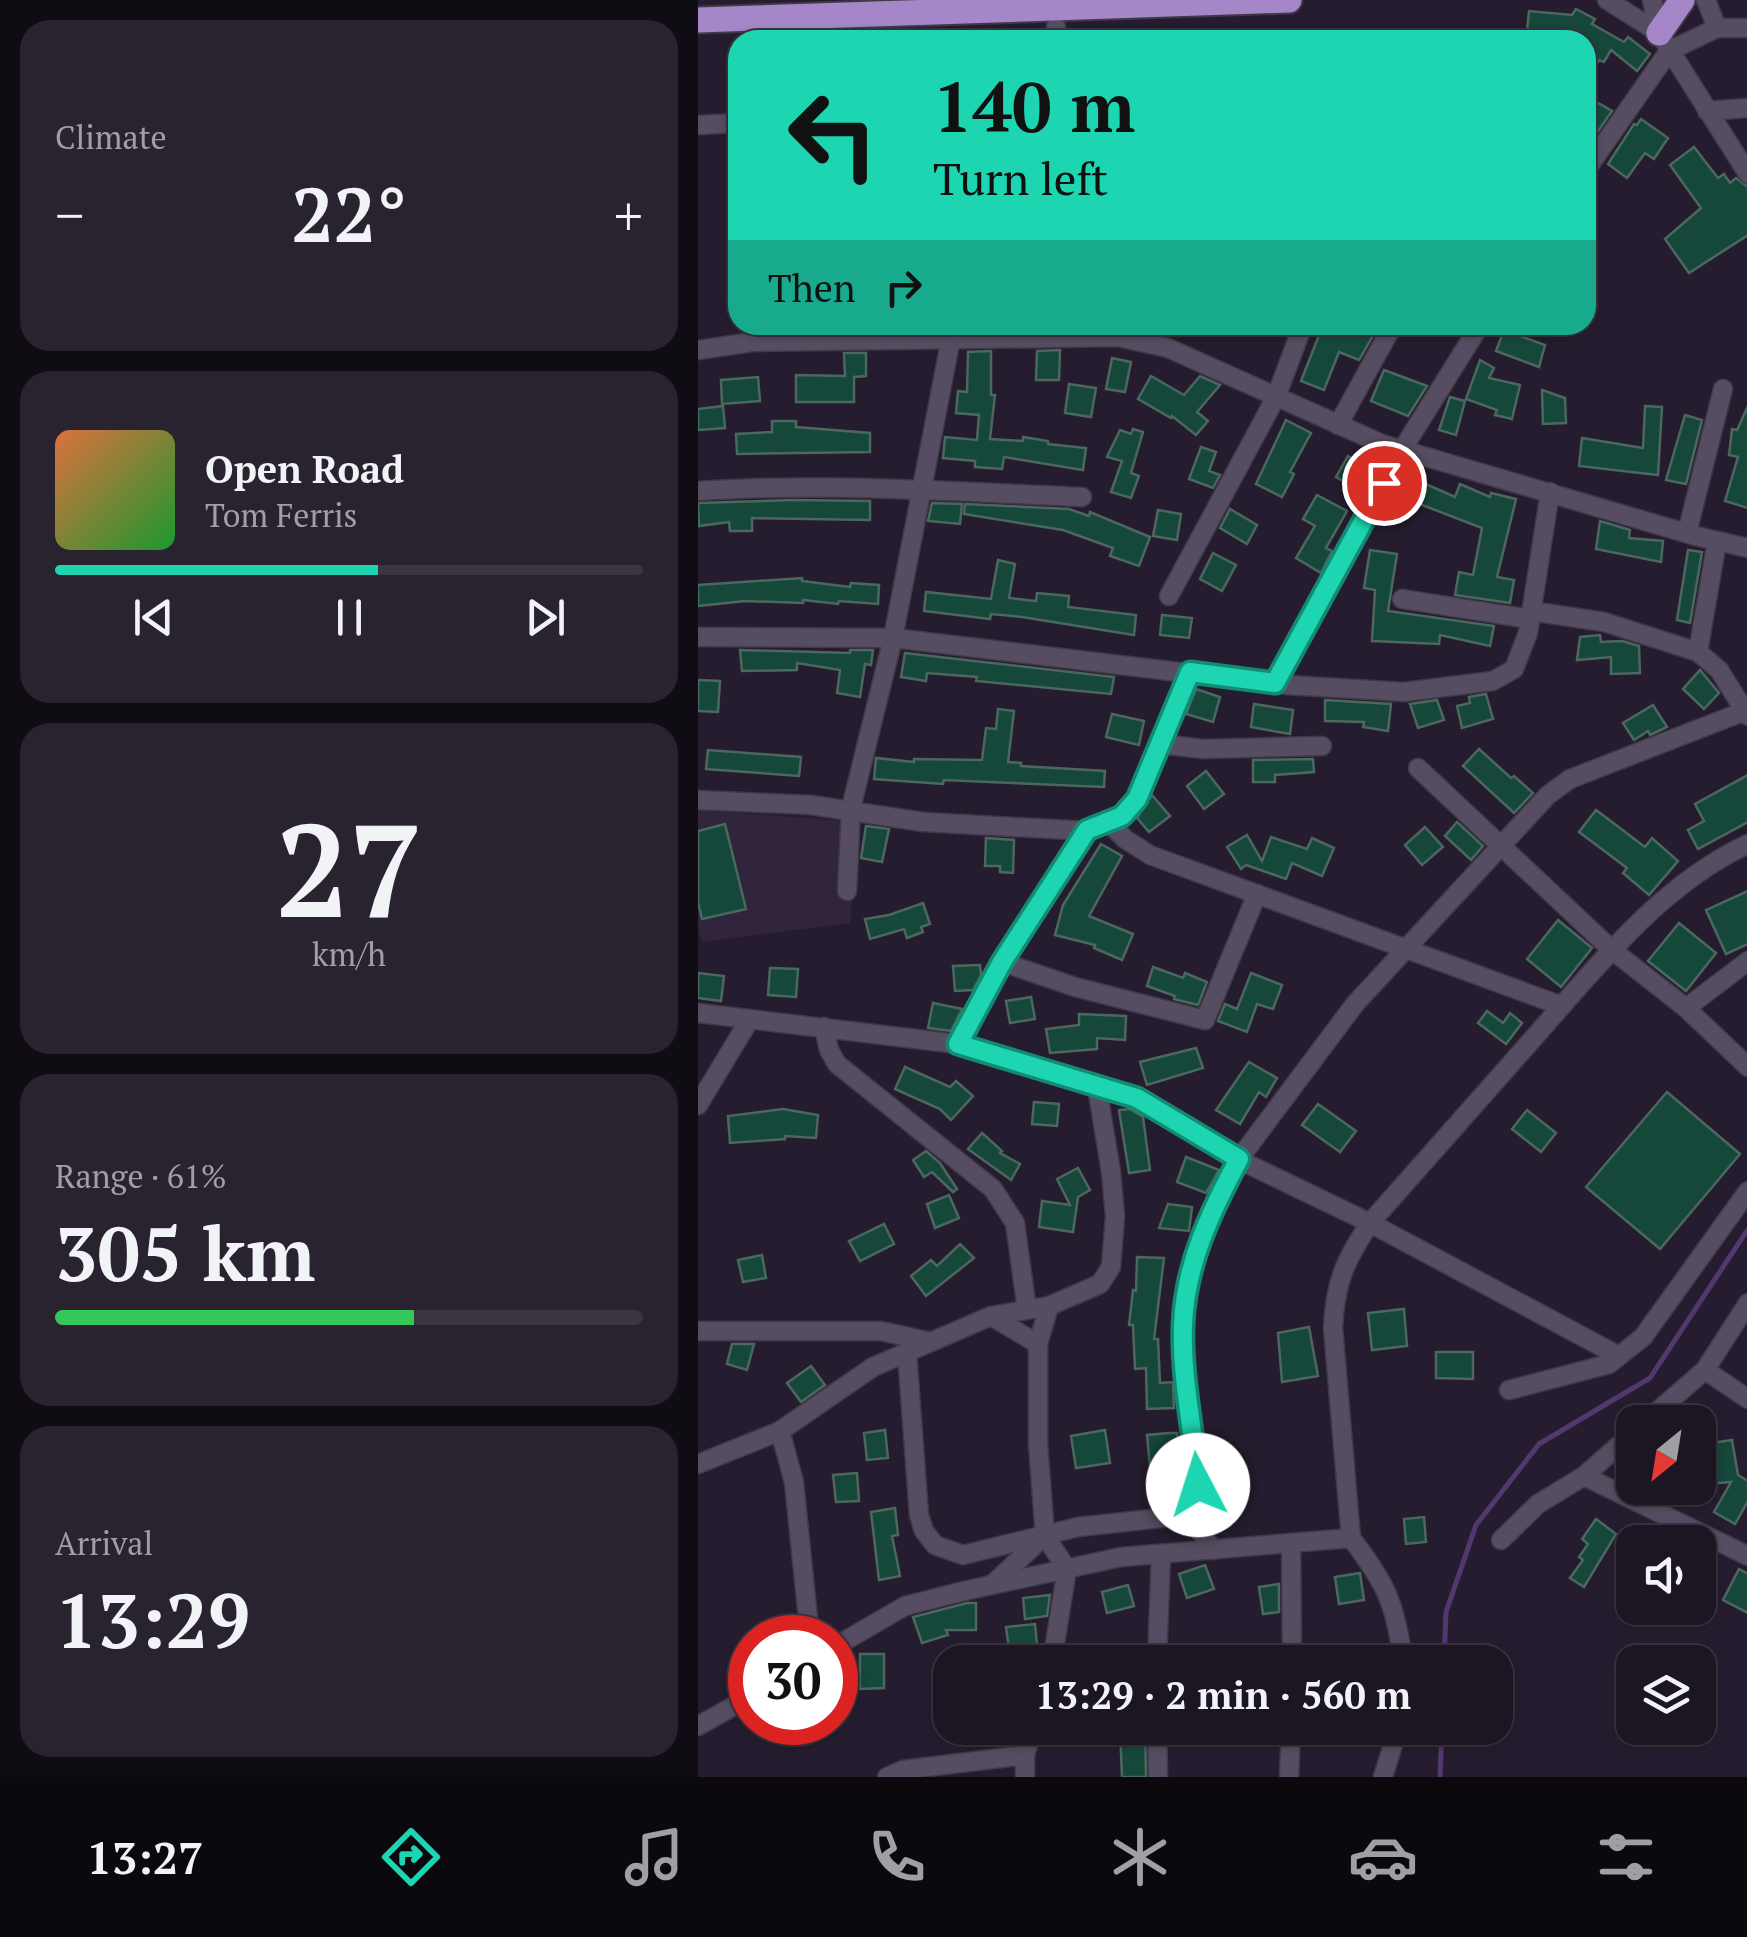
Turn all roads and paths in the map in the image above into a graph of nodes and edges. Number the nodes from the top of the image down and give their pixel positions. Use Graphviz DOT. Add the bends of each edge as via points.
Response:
graph roads {
  1 [pos="1289,0"];
  2 [pos="1607,0"];
  3 [pos="1652,0"];
  4 [pos="1682,0"];
  5 [pos="1706,0"];
  6 [pos="698,20"];
  7 [pos="1717,28"];
  8 [pos="1748,28"];
  9 [pos="1664,42"];
  10 [pos="1748,108"];
  11 [pos="1706,111"];
  12 [pos="728,124"];
  13 [pos="698,125"];
  14 [pos="1596,141"];
  15 [pos="1748,174"];
  16 [pos="932,335"];
  17 [pos="958,335"];
  18 [pos="1101,335"];
  19 [pos="1298,335"];
  20 [pos="1387,335"];
  21 [pos="1474,335"];
  22 [pos="698,350"];
  23 [pos="1723,389"];
  24 [pos="1276,397"];
  25 [pos="1338,424"];
  26 [pos="1402,450"];
  27 [pos="922,490"];
  28 [pos="698,491"];
  29 [pos="1550,492"];
  30 [pos="1082,497"];
  31 [pos="1687,533"];
  32 [pos="1717,541"];
  33 [pos="1748,548"];
  34 [pos="1168,596"];
  35 [pos="1402,599"];
  36 [pos="1531,615"];
  37 [pos="698,637"];
  38 [pos="893,638"];
  39 [pos="1698,652"];
  40 [pos="1190,672"];
  41 [pos="1275,683"];
  42 [pos="1746,714"];
  43 [pos="1160,744"];
  44 [pos="1322,746"];
  45 [pos="1418,768"];
  46 [pos="698,800"];
  47 [pos="851,808"];
  48 [pos="1108,822"];
  49 [pos="1087,830"];
  50 [pos="1748,844"];
  51 [pos="1500,845"];
  52 [pos="847,892"];
  53 [pos="1257,894"];
  54 [pos="1406,948"];
  55 [pos="1612,950"];
  56 [pos="1748,961"];
  57 [pos="1002,962"];
  58 [pos="1562,1006"];
  59 [pos="1686,1008"];
  60 [pos="698,1013"];
  61 [pos="750,1019"];
  62 [pos="824,1026"];
  63 [pos="958,1044"];
  64 [pos="1748,1067"];
  65 [pos="1096,1087"];
  66 [pos="698,1105"];
  67 [pos="1239,1159"];
  68 [pos="1748,1191"];
  69 [pos="1370,1223"];
  70 [pos="1748,1303"];
  71 [pos="1049,1306"];
  72 [pos="1027,1310"];
  73 [pos="990,1316"];
  74 [pos="698,1332"];
  75 [pos="932,1342"];
  76 [pos="1038,1344"];
  77 [pos="907,1353"];
  78 [pos="1619,1356"];
  79 [pos="1706,1370"];
  80 [pos="1509,1390"];
  81 [pos="1748,1399"];
  82 [pos="1665,1405"];
  83 [pos="780,1430"];
  84 [pos="1616,1448"];
  85 [pos="698,1464"];
  86 [pos="1584,1476"];
  87 [pos="1186,1509"];
  88 [pos="1045,1536"];
  89 [pos="1351,1538"];
  90 [pos="1502,1540"];
  91 [pos="1291,1543"];
  92 [pos="1213,1550"];
  93 [pos="1161,1554"];
  94 [pos="1748,1556"];
  95 [pos="1067,1570"];
  96 [pos="992,1585"];
  97 [pos="808,1615"];
  98 [pos="858,1631"];
  99 [pos="1055,1645"];
  100 [pos="1158,1645"];
  101 [pos="1292,1645"];
  102 [pos="1400,1645"];
  103 [pos="728,1709"];
  104 [pos="698,1726"];
  105 [pos="1029,1745"];
  106 [pos="1157,1745"];
  107 [pos="1290,1745"];
  108 [pos="1393,1745"];
  109 [pos="1026,1755"];
  110 [pos="887,1777"];
  111 [pos="1025,1777"];
  112 [pos="1158,1777"];
  113 [pos="1289,1777"];
  114 [pos="1383,1777"];
  1 -- 6 [label="highway"];
  2 -- 9 [label="street"];
  3 -- 9 [label="street"];
  4 -- 9 [label="highway"];
  5 -- 7 [label="street"];
  7 -- 8 [label="street"];
  7 -- 9 [label="street"];
  9 -- 11 [label="street"];
  9 -- 14 [label="street"];
  10 -- 11 [label="street"];
  11 -- 15 [label="street"];
  12 -- 13 [label="street"];
  16 -- 22 [label="street"];
  17 -- 27 [label="street"];
  18 -- 24 [label="street" via="1168,348"];
  19 -- 24 [label="street"];
  20 -- 25 [label="street"];
  21 -- 26 [label="street"];
  23 -- 31 [label="street"];
  24 -- 25 [label="street"];
  24 -- 34 [label="street"];
  25 -- 26 [label="street"];
  26 -- 29 [label="street"];
  26 -- 41 [label="street"];
  27 -- 28 [label="street"];
  27 -- 30 [label="street"];
  27 -- 38 [label="street"];
  29 -- 31 [label="street"];
  29 -- 36 [label="street"];
  31 -- 32 [label="street"];
  32 -- 33 [label="street"];
  32 -- 39 [label="street"];
  35 -- 36 [label="street"];
  36 -- 39 [label="street" via="1604,622"];
  36 -- 41 [label="street" via="1514,669 1492,681 1404,692"];
  37 -- 38 [label="street"];
  38 -- 40 [label="street"];
  38 -- 47 [label="street"];
  39 -- 42 [label="street"];
  40 -- 41 [label="street"];
  40 -- 43 [label="street"];
  42 -- 51 [label="street" via="1570,780"];
  43 -- 44 [label="street"];
  43 -- 48 [label="street" via="1137,799"];
  45 -- 51 [label="street"];
  46 -- 47 [label="street"];
  47 -- 49 [label="street" via="924,822"];
  47 -- 52 [label="street"];
  48 -- 49 [label="street"];
  48 -- 53 [label="street" via="1150,854"];
  49 -- 57 [label="street"];
  50 -- 55 [label="street" via="1681,885"];
  51 -- 54 [label="street"];
  51 -- 55 [label="street"];
  53 -- 54 [label="street"];
  53 -- 57 [label="street" via="1205,1020"];
  54 -- 58 [label="street"];
  54 -- 67 [label="street" via="1355,1004"];
  55 -- 58 [label="street"];
  55 -- 59 [label="street"];
  56 -- 59 [label="street"];
  57 -- 63 [label="street"];
  58 -- 69 [label="street"];
  59 -- 64 [label="street"];
  60 -- 61 [label="street"];
  61 -- 62 [label="street"];
  61 -- 66 [label="street"];
  62 -- 63 [label="street"];
  62 -- 72 [label="street" via="837,1064 1005,1205 1015,1223"];
  63 -- 65 [label="street"];
  65 -- 67 [label="street" via="1137,1098"];
  65 -- 71 [label="street" via="1112,1172 1111,1267 1095,1288"];
  67 -- 69 [label="street"];
  67 -- 87 [label="street" via="1199,1243 1185,1299 1183,1346 1198,1485"];
  68 -- 78 [label="street" via="1643,1337"];
  69 -- 78 [label="street"];
  69 -- 89 [label="street" via="1346,1259 1333,1313"];
  70 -- 79 [label="street"];
  71 -- 72 [label="street"];
  71 -- 76 [label="street"];
  72 -- 73 [label="street"];
  73 -- 75 [label="street"];
  73 -- 76 [label="street"];
  74 -- 75 [label="street" via="881,1331"];
  75 -- 77 [label="street"];
  76 -- 88 [label="street"];
  77 -- 83 [label="street" via="873,1367"];
  77 -- 88 [label="street" via="919,1515 929,1538 963,1556"];
  78 -- 80 [label="street"];
  79 -- 81 [label="street"];
  79 -- 82 [label="street"];
  83 -- 85 [label="street"];
  83 -- 97 [label="street" via="794,1482"];
  84 -- 86 [label="street"];
  86 -- 90 [label="street" via="1538,1504"];
  86 -- 94 [label="street"];
  87 -- 88 [label="street"];
  87 -- 92 [label="street"];
  88 -- 95 [label="street"];
  88 -- 96 [label="street"];
  89 -- 91 [label="street"];
  89 -- 102 [label="street" via="1384,1585"];
  91 -- 92 [label="street"];
  91 -- 101 [label="street"];
  92 -- 93 [label="street"];
  93 -- 95 [label="street"];
  93 -- 100 [label="street"];
  95 -- 96 [label="street"];
  95 -- 99 [label="street"];
  96 -- 98 [label="street" via="906,1606"];
  103 -- 104 [label="street"];
  105 -- 109 [label="street"];
  106 -- 112 [label="street"];
  107 -- 113 [label="street"];
  108 -- 114 [label="street"];
  109 -- 110 [label="street"];
  109 -- 111 [label="street"];
}
